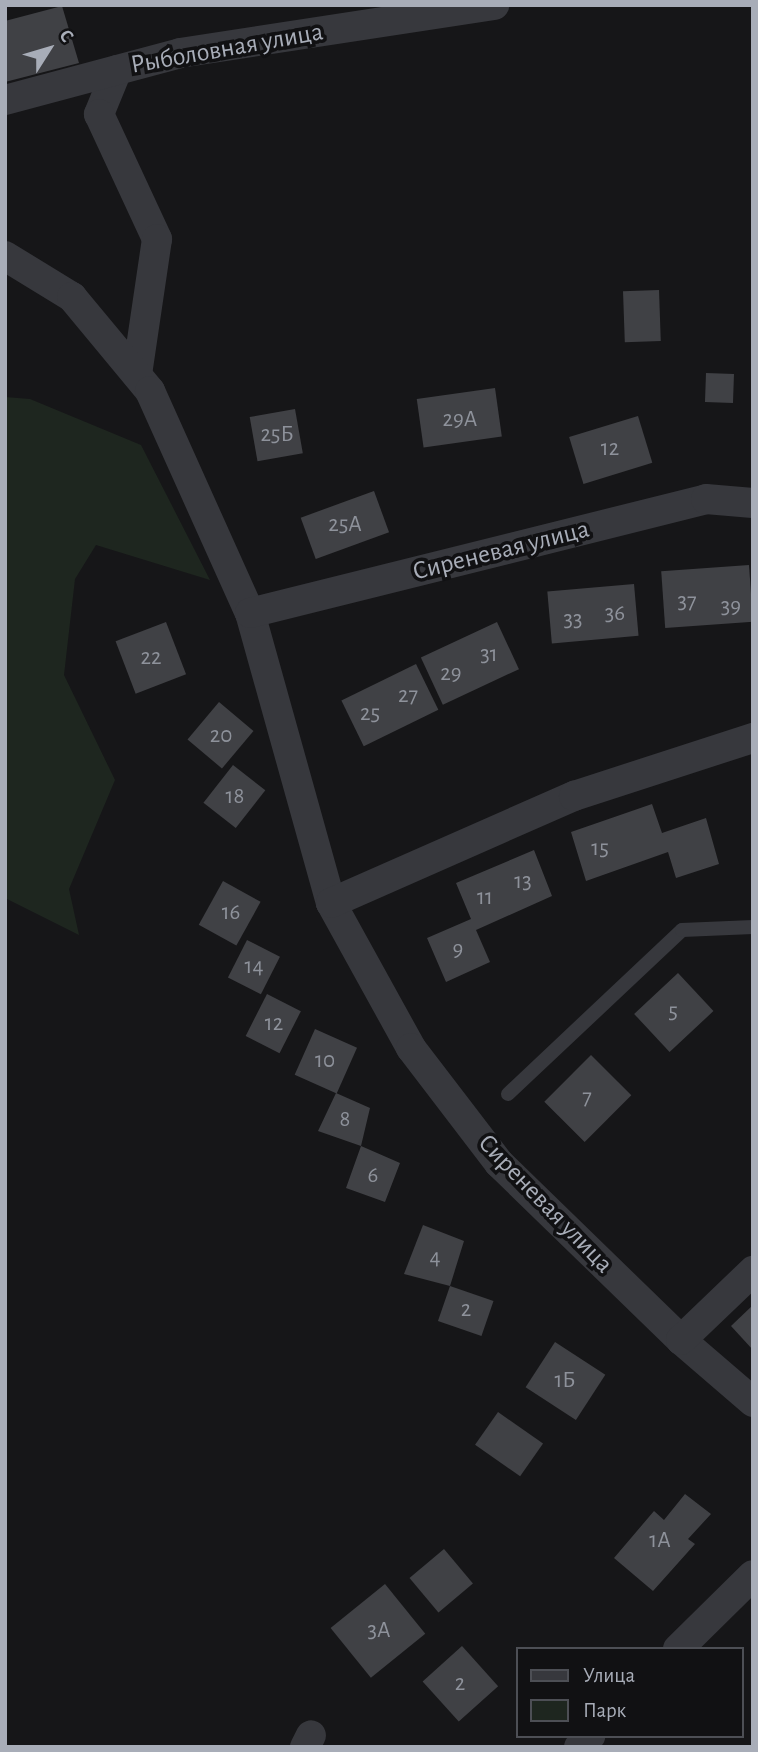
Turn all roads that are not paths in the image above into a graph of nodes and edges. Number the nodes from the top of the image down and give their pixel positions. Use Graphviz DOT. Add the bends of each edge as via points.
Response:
graph roads {
  1 [pos="494,5"];
  2 [pos="117,70"];
  3 [pos="5,100"];
  4 [pos="5,256"];
  5 [pos="143,383"];
  6 [pos="753,503"];
  7 [pos="250,613"];
  8 [pos="753,738"];
  9 [pos="331,903"];
  10 [pos="753,927"];
  11 [pos="508,1094"];
  12 [pos="753,1271"];
  13 [pos="681,1340"];
  14 [pos="753,1402"];
  15 [pos="753,1575"];
  16 [pos="680,1647"];
  1 -- 2 [label="street, Рыболовная улица" via="180,52"];
  2 -- 3 [label="street, Рыболовная улица"];
  2 -- 5 [label="street" via="99,114 158,240"];
  4 -- 5 [label="street, Сиреневая улица" via="72,297"];
  5 -- 7 [label="street, Сиреневая улица"];
  6 -- 7 [label="street, Сиреневая улица" via="706,499"];
  7 -- 9 [label="street, Сиреневая улица"];
  8 -- 9 [label="street" via="574,796"];
  9 -- 13 [label="street, Сиреневая улица" via="411,1048 499,1163"];
  10 -- 11 [label="lane" via="682,930"];
  12 -- 13 [label="street"];
  13 -- 14 [label="street, Сиреневая улица"];
  15 -- 16 [label="street"];
}
